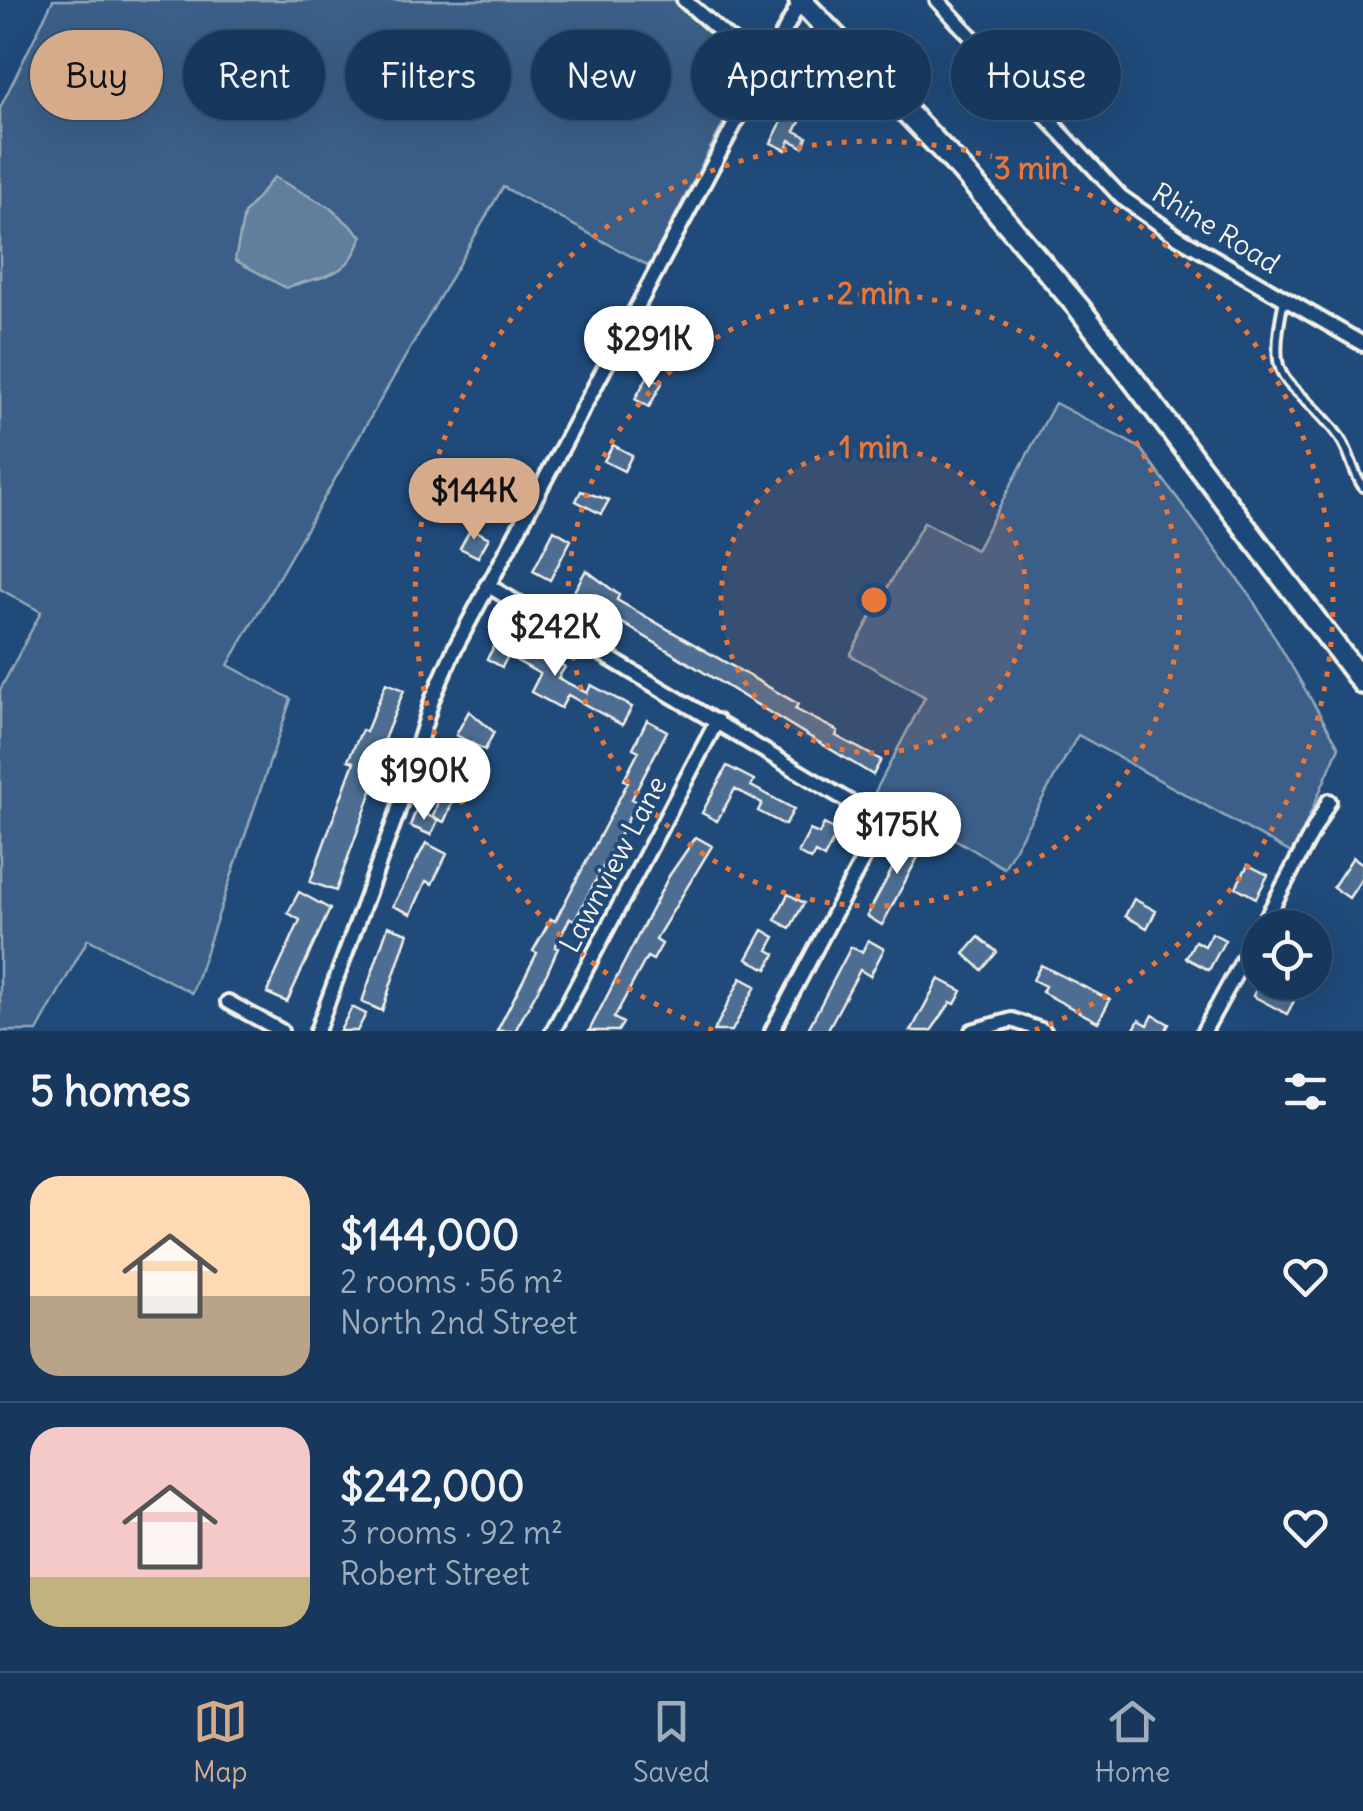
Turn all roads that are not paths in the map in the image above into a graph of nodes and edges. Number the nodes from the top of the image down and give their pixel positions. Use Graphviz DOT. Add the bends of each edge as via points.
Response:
graph roads {
  1 [pos="684,0"];
  2 [pos="801,0"];
  3 [pos="936,0"];
  4 [pos="719,30"];
  5 [pos="786,30"];
  6 [pos="738,120"];
  7 [pos="1284,299"];
  8 [pos="1363,344"];
  9 [pos="1363,486"];
  10 [pos="488,585"];
  11 [pos="1363,683"];
  12 [pos="717,721"];
  13 [pos="1329,801"];
  14 [pos="1270,910"];
  15 [pos="1242,961"];
  16 [pos="228,1002"];
  17 [pos="281,1031"];
  18 [pos="316,1031"];
  19 [pos="553,1031"];
  20 [pos="772,1031"];
  21 [pos="972,1031"];
  22 [pos="1044,1031"];
  23 [pos="1204,1031"];
  1 -- 4 [label="street"];
  2 -- 5 [label="street"];
  2 -- 11 [label="highway" via="962,170 1079,308"];
  3 -- 7 [label="street, Rhine Road" via="1122,198"];
  6 -- 10 [label="street"];
  7 -- 8 [label="street, Rhine Road"];
  7 -- 9 [label="lane" via="1276,362 1286,382 1338,436"];
  10 -- 12 [label="street"];
  10 -- 18 [label="street" via="432,700"];
  12 -- 19 [label="street, Lawnview Lane"];
  12 -- 20 [label="street" via="854,804 876,829"];
  13 -- 14 [label="street"];
  15 -- 23 [label="street"];
  16 -- 17 [label="street"];
  21 -- 22 [label="street" via="1012,1020"];
}
